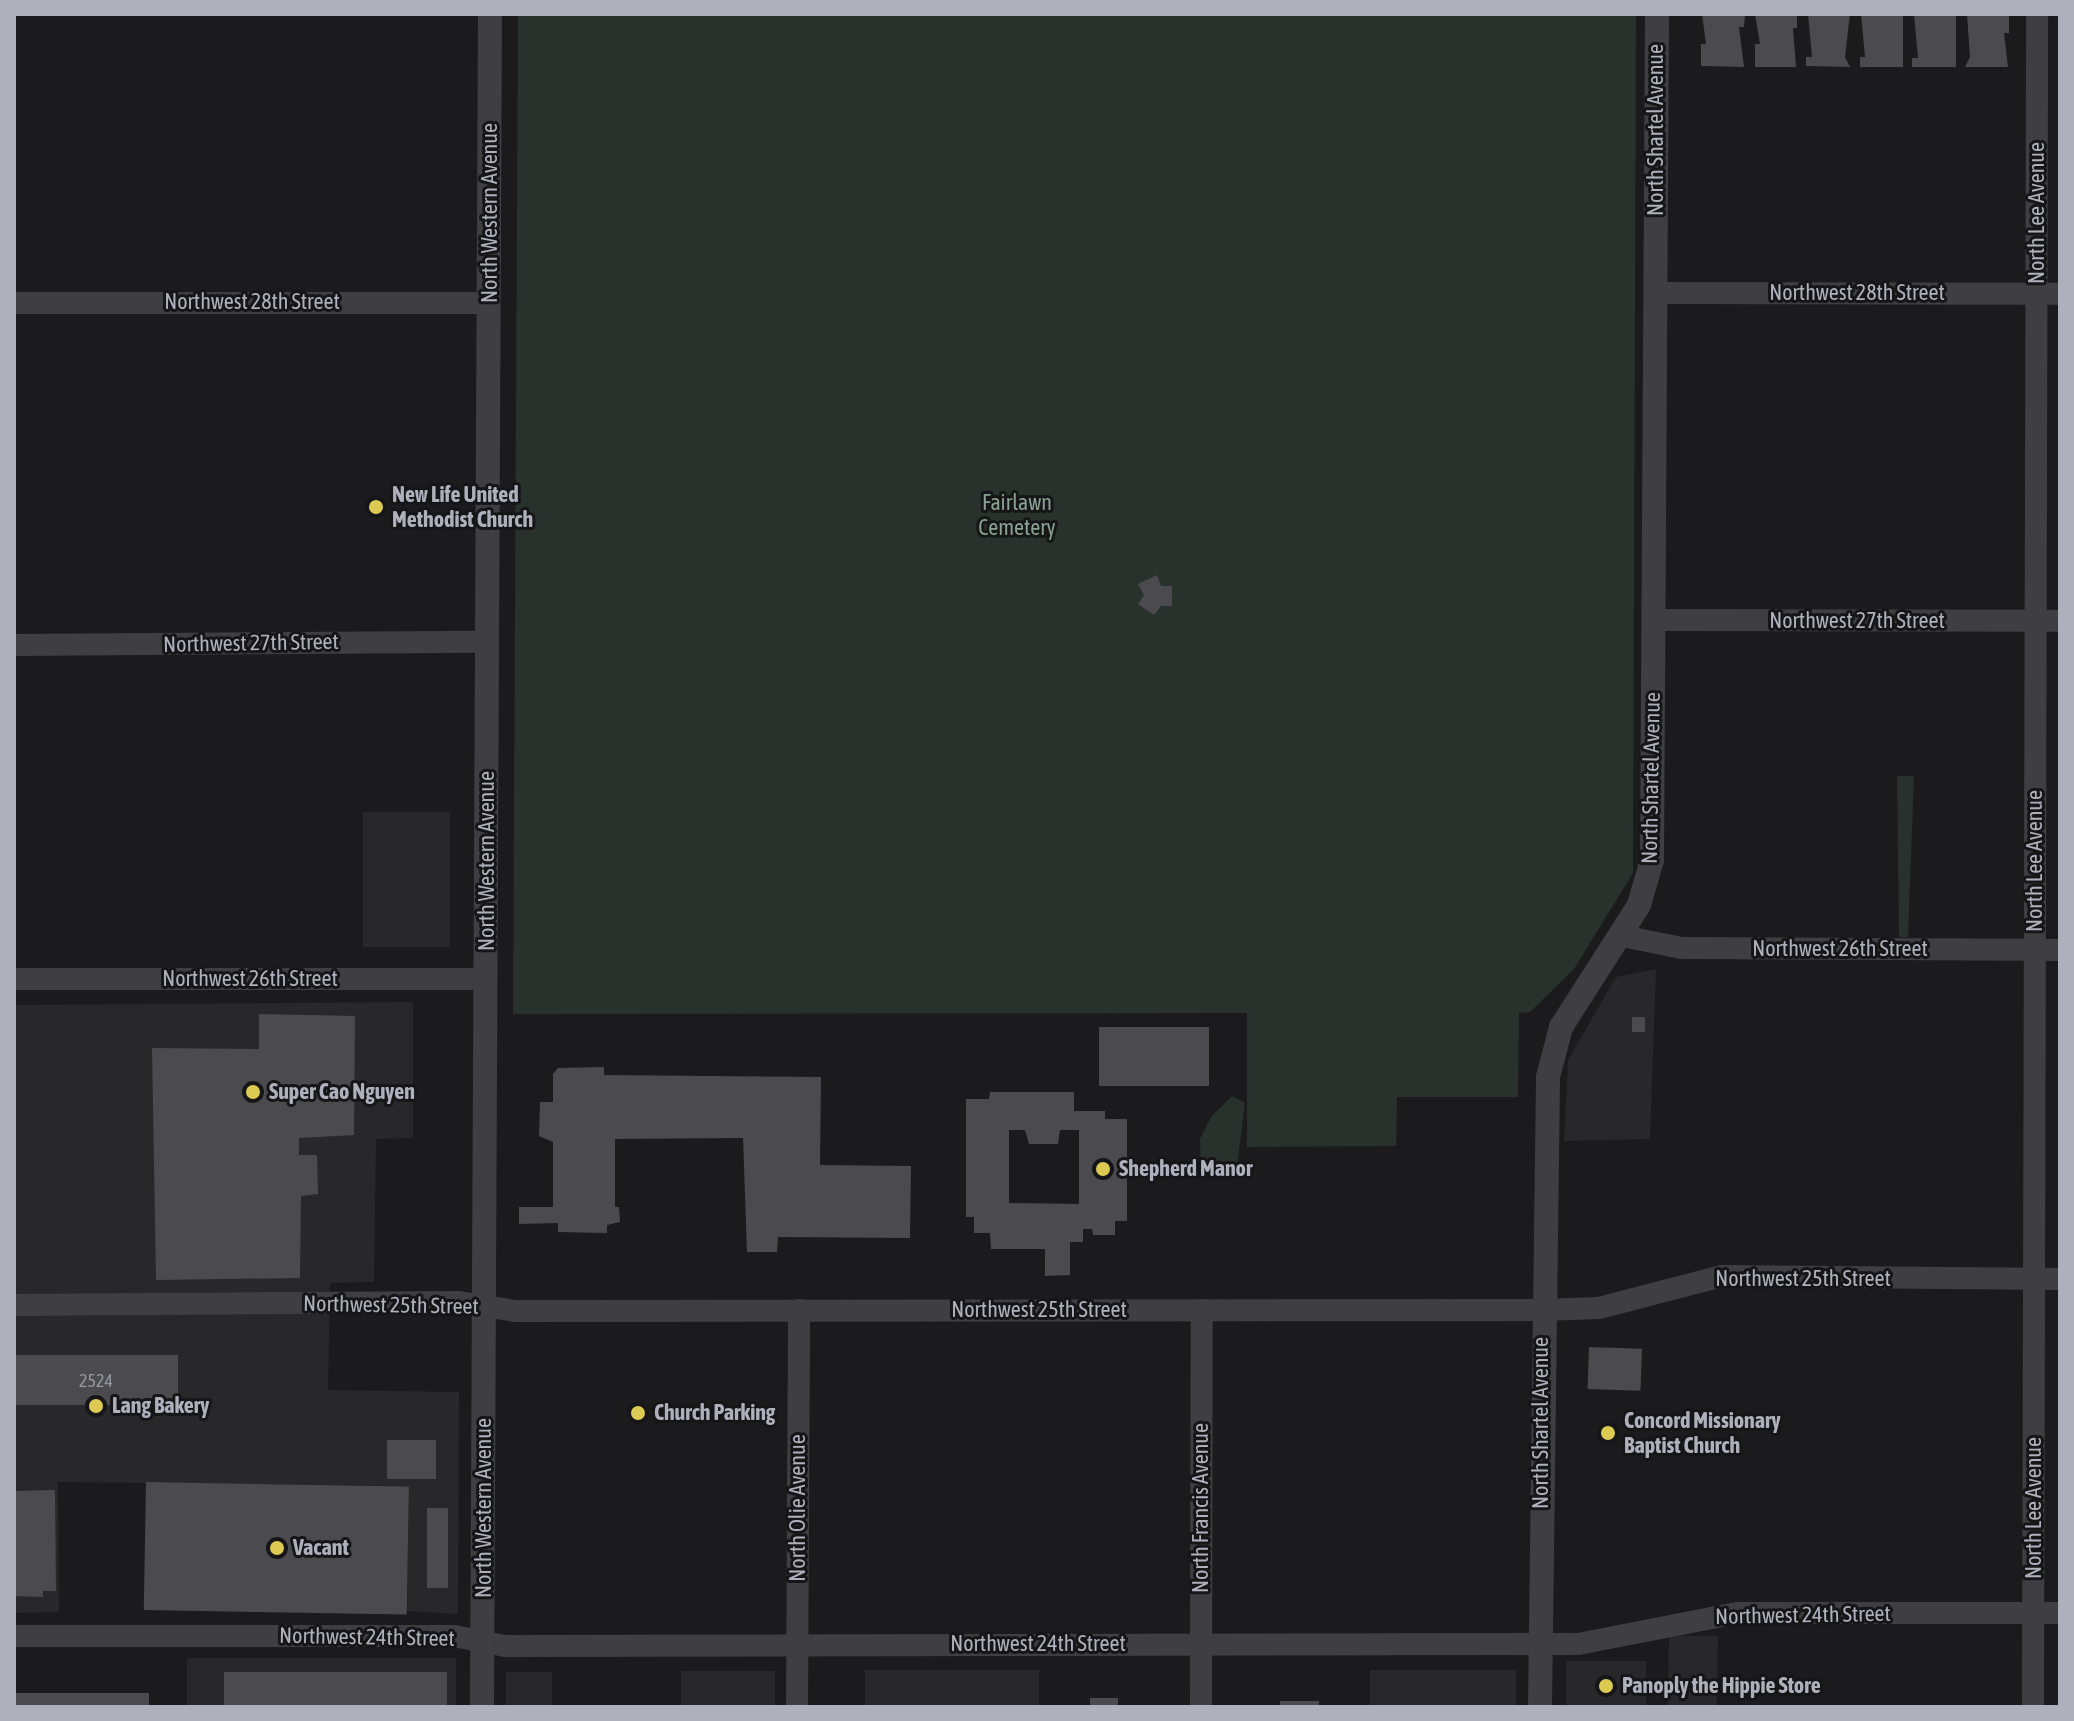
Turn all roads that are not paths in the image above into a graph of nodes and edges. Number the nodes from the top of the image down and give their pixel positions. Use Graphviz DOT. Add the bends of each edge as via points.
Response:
graph roads {
  1 [pos="490,14"];
  2 [pos="1657,14"];
  3 [pos="2037,14"];
  4 [pos="1655,293"];
  5 [pos="2036,293"];
  6 [pos="2060,294"];
  7 [pos="14,303"];
  8 [pos="489,303"];
  9 [pos="1654,620"];
  10 [pos="2036,621"];
  11 [pos="2060,621"];
  12 [pos="488,642"];
  13 [pos="14,645"];
  14 [pos="1622,936"];
  15 [pos="2035,950"];
  16 [pos="2060,950"];
  17 [pos="14,979"];
  18 [pos="486,979"];
  19 [pos="2034,1279"];
  20 [pos="2060,1279"];
  21 [pos="14,1305"];
  22 [pos="485,1307"];
  23 [pos="799,1310"];
  24 [pos="1202,1310"];
  25 [pos="1542,1310"];
  26 [pos="2034,1613"];
  27 [pos="2060,1613"];
  28 [pos="14,1636"];
  29 [pos="483,1642"];
  30 [pos="1540,1642"];
  31 [pos="798,1644"];
  32 [pos="1201,1644"];
  33 [pos="482,1707"];
  34 [pos="797,1707"];
  35 [pos="1201,1707"];
  36 [pos="1540,1707"];
  37 [pos="2033,1707"];
  1 -- 8 [label="street, North Western Avenue"];
  2 -- 4 [label="street, North Shartel Avenue"];
  3 -- 5 [label="street, North Lee Avenue"];
  4 -- 5 [label="street, Northwest 28th Street"];
  4 -- 9 [label="street, North Shartel Avenue"];
  5 -- 6 [label="street, Northwest 28th Street"];
  5 -- 10 [label="street, North Lee Avenue"];
  7 -- 8 [label="street, Northwest 28th Street"];
  8 -- 12 [label="street, North Western Avenue"];
  9 -- 10 [label="street, Northwest 27th Street"];
  9 -- 14 [label="street, North Shartel Avenue" via="1652,860 1639,905"];
  10 -- 11 [label="street, Northwest 27th Street"];
  10 -- 15 [label="street, North Lee Avenue"];
  12 -- 13 [label="street, Northwest 27th Street"];
  12 -- 18 [label="street, North Western Avenue"];
  14 -- 15 [label="street, Northwest 26th Street" via="1682,948"];
  14 -- 25 [label="street, North Shartel Avenue" via="1570,1009 1553,1053 1544,1119"];
  15 -- 16 [label="street, Northwest 26th Street"];
  15 -- 19 [label="street, North Lee Avenue"];
  17 -- 18 [label="street, Northwest 26th Street"];
  18 -- 22 [label="street, North Western Avenue"];
  19 -- 20 [label="street, Northwest 25th Street"];
  19 -- 25 [label="street, Northwest 25th Street" via="1722,1276 1599,1308"];
  19 -- 26 [label="street, North Lee Avenue"];
  21 -- 22 [label="street, Northwest 25th Street" via="459,1302"];
  22 -- 23 [label="street, Northwest 25th Street"];
  22 -- 29 [label="street, North Western Avenue"];
  23 -- 24 [label="street, Northwest 25th Street"];
  23 -- 31 [label="street, North Olie Avenue"];
  24 -- 25 [label="street, Northwest 25th Street"];
  24 -- 32 [label="street, North Francis Avenue"];
  25 -- 30 [label="street, North Shartel Avenue"];
  26 -- 27 [label="street, Northwest 24th Street"];
  26 -- 30 [label="street, Northwest 24th Street" via="1738,1613 1599,1641"];
  26 -- 37 [label="street, North Lee Avenue"];
  28 -- 29 [label="street, Northwest 24th Street" via="454,1636"];
  29 -- 31 [label="street, Northwest 24th Street"];
  29 -- 33 [label="street, North Western Avenue"];
  30 -- 32 [label="street, Northwest 24th Street"];
  30 -- 36 [label="street, North Shartel Avenue"];
  31 -- 32 [label="street, Northwest 24th Street"];
  31 -- 34 [label="street, North Olie Avenue"];
  32 -- 35 [label="street, North Francis Avenue"];
}
